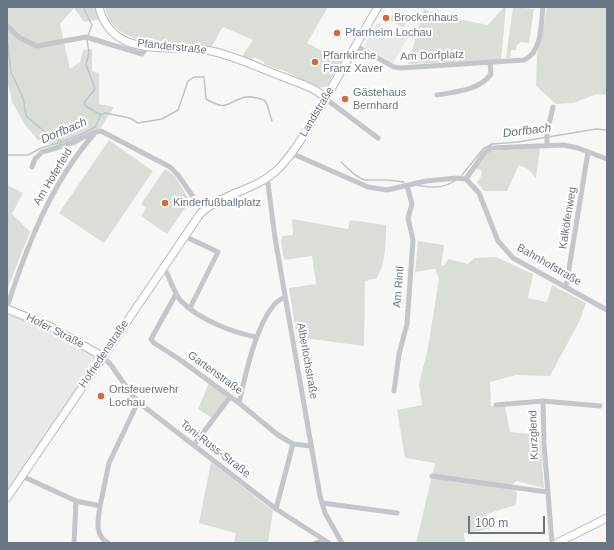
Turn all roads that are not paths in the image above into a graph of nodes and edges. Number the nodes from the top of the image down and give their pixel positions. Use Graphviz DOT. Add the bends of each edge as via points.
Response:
graph roads {
  1 [pos="99,7"];
  2 [pos="378,7"];
  3 [pos="543,7"];
  4 [pos="8,26"];
  5 [pos="356,46"];
  6 [pos="147,47"];
  7 [pos="490,63"];
  8 [pos="437,95"];
  9 [pos="326,99"];
  10 [pos="553,107"];
  11 [pos="96,132"];
  12 [pos="378,138"];
  13 [pos="547,140"];
  14 [pos="588,152"];
  15 [pos="291,153"];
  16 [pos="607,159"];
  17 [pos="32,167"];
  18 [pos="266,179"];
  19 [pos="466,179"];
  20 [pos="407,186"];
  21 [pos="234,194"];
  22 [pos="203,211"];
  23 [pos="184,236"];
  24 [pos="162,268"];
  25 [pos="566,287"];
  26 [pos="176,294"];
  27 [pos="285,297"];
  28 [pos="7,308"];
  29 [pos="190,308"];
  30 [pos="607,310"];
  31 [pos="257,337"];
  32 [pos="102,356"];
  33 [pos="394,391"];
  34 [pos="230,397"];
  35 [pos="543,401"];
  36 [pos="138,402"];
  37 [pos="239,404"];
  38 [pos="496,405"];
  39 [pos="600,406"];
  40 [pos="293,444"];
  41 [pos="194,445"];
  42 [pos="311,446"];
  43 [pos="22,476"];
  44 [pos="432,476"];
  45 [pos="547,492"];
  46 [pos="7,498"];
  47 [pos="76,501"];
  48 [pos="322,504"];
  49 [pos="100,506"];
  50 [pos="276,509"];
  51 [pos="397,513"];
  52 [pos="607,518"];
  53 [pos="326,542"];
  54 [pos="74,543"];
  55 [pos="108,543"];
  56 [pos="316,543"];
  57 [pos="342,543"];
  58 [pos="552,543"];
  59 [pos="557,543"];
  1 -- 6 [label="main road, Pfänderstraße" via="102,19 112,32 133,44"];
  2 -- 5 [label="main road, Landstraße"];
  3 -- 7 [label="street, Am Dorfplatz" via="538,44 530,58"];
  4 -- 6 [label="street" via="20,38 37,46 87,38 142,54"];
  5 -- 7 [label="street, Am Dorfplatz" via="394,67"];
  5 -- 9 [label="main road, Landstraße"];
  6 -- 9 [label="main road, Pfänderstraße" via="220,53 302,84"];
  7 -- 8 [label="street" via="491,74 481,84"];
  9 -- 12 [label="street"];
  9 -- 15 [label="main road, Landstraße"];
  10 -- 13 [label="street"];
  11 -- 17 [label="street, Am Hoferfeld" via="42,152"];
  11 -- 22 [label="street" via="102,131 170,167"];
  11 -- 28 [label="street, Am Hoferfeld" via="82,147 45,208 26,252"];
  13 -- 14 [label="street"];
  13 -- 19 [label="street" via="491,148 484,153"];
  14 -- 16 [label="street"];
  14 -- 25 [label="street, Kalköfenweg"];
  15 -- 18 [label="main road, Landstraße"];
  15 -- 20 [label="street" via="368,187 387,190"];
  18 -- 21 [label="main road, Landstraße"];
  18 -- 27 [label="street, Alberlochstraße"];
  19 -- 20 [label="street" via="426,181"];
  19 -- 25 [label="street, Bahnhofstraße" via="479,193 493,232 502,247 513,258"];
  20 -- 33 [label="street, Am Rintl" via="412,204 408,218 413,240 407,324 399,354"];
  21 -- 22 [label="main road, Hofriedenstraße" via="218,200"];
  22 -- 23 [label="main road, Hofriedenstraße"];
  23 -- 24 [label="main road, Hofriedenstraße"];
  23 -- 29 [label="street" via="218,252"];
  24 -- 26 [label="street" via="166,271"];
  24 -- 32 [label="main road, Hofriedenstraße"];
  25 -- 30 [label="street, Bahnhofstraße"];
  26 -- 29 [label="street"];
  26 -- 34 [label="street, Gartenstraße" via="152,339 154,343"];
  27 -- 31 [label="street" via="274,304"];
  27 -- 42 [label="street, Alberlochstraße"];
  28 -- 32 [label="main road, Hofer Straße" via="49,326"];
  29 -- 31 [label="street" via="231,331"];
  31 -- 37 [label="street"];
  32 -- 36 [label="street, Toni-Russ-Straße"];
  32 -- 43 [label="main road, Hofriedenstraße"];
  34 -- 37 [label="street, Gartenstraße"];
  34 -- 41 [label="street"];
  35 -- 38 [label="street, Kurzglend"];
  35 -- 39 [label="street"];
  35 -- 45 [label="street, Kurzglend"];
  36 -- 41 [label="street, Toni-Russ-Straße"];
  36 -- 49 [label="street" via="109,463"];
  37 -- 40 [label="street, Gartenstraße"];
  40 -- 42 [label="street, Gartenstraße"];
  40 -- 50 [label="street"];
  41 -- 50 [label="street, Toni-Russ-Straße"];
  42 -- 48 [label="street, Alberlochstraße"];
  43 -- 46 [label="main road, Hofriedenstraße"];
  43 -- 47 [label="street"];
  44 -- 45 [label="street"];
  45 -- 58 [label="street, Kurzglend"];
  47 -- 49 [label="street"];
  47 -- 54 [label="street"];
  48 -- 51 [label="street"];
  48 -- 57 [label="street, Alberlochstraße"];
  49 -- 55 [label="street" via="97,527 102,539"];
  50 -- 53 [label="street, Toni-Russ-Straße"];
  52 -- 59 [label="main road"];
  53 -- 56 [label="street"];
}
